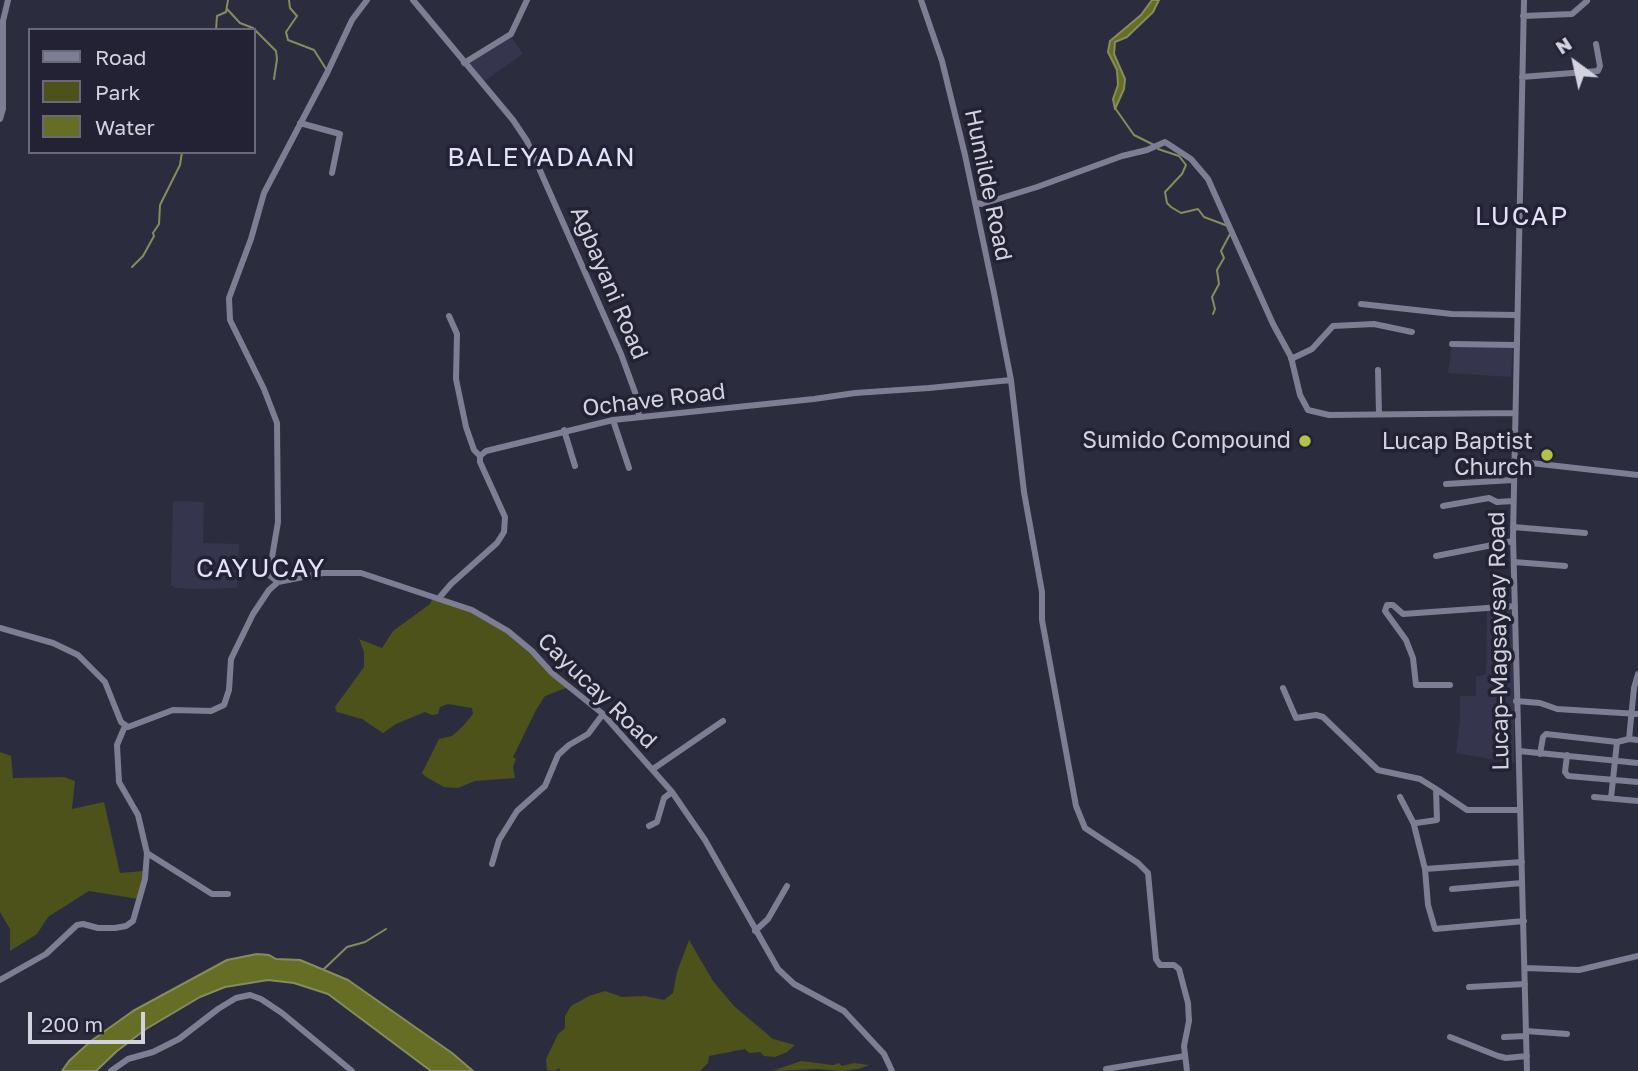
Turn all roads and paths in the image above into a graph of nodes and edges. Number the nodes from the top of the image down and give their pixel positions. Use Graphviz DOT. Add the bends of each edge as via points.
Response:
graph roads {
  1 [pos="8,0"];
  2 [pos="368,0"];
  3 [pos="413,0"];
  4 [pos="527,0"];
  5 [pos="921,0"];
  6 [pos="1524,0"];
  7 [pos="1587,1"];
  8 [pos="1523,16"];
  9 [pos="1596,44"];
  10 [pos="464,63"];
  11 [pos="1522,77"];
  12 [pos="0,118"];
  13 [pos="300,123"];
  14 [pos="332,173"];
  15 [pos="976,203"];
  16 [pos="1361,304"];
  17 [pos="1516,315"];
  18 [pos="449,316"];
  19 [pos="1412,332"];
  20 [pos="1452,344"];
  21 [pos="1516,345"];
  22 [pos="1291,359"];
  23 [pos="1378,370"];
  24 [pos="1011,380"];
  25 [pos="1514,413"];
  26 [pos="1378,414"];
  27 [pos="639,416"];
  28 [pos="613,419"];
  29 [pos="564,430"];
  30 [pos="480,456"];
  31 [pos="1513,461"];
  32 [pos="575,466"];
  33 [pos="629,468"];
  34 [pos="1638,475"];
  35 [pos="1513,480"];
  36 [pos="1446,484"];
  37 [pos="1513,501"];
  38 [pos="1443,506"];
  39 [pos="1513,527"];
  40 [pos="1585,533"];
  41 [pos="1513,541"];
  42 [pos="1436,556"];
  43 [pos="1514,562"];
  44 [pos="1565,566"];
  45 [pos="269,575"];
  46 [pos="278,582"];
  47 [pos="269,590"];
  48 [pos="439,598"];
  49 [pos="1515,606"];
  50 [pos="0,628"];
  51 [pos="1638,674"];
  52 [pos="1450,685"];
  53 [pos="1283,688"];
  54 [pos="1636,688"];
  55 [pos="1516,701"];
  56 [pos="1635,713"];
  57 [pos="603,714"];
  58 [pos="723,721"];
  59 [pos="125,726"];
  60 [pos="1629,739"];
  61 [pos="1638,740"];
  62 [pos="1617,742"];
  63 [pos="1519,751"];
  64 [pos="1540,754"];
  65 [pos="1567,755"];
  66 [pos="1615,760"];
  67 [pos="1638,763"];
  68 [pos="653,769"];
  69 [pos="1613,780"];
  70 [pos="1638,782"];
  71 [pos="1436,789"];
  72 [pos="672,792"];
  73 [pos="1400,797"];
  74 [pos="1594,797"];
  75 [pos="1611,798"];
  76 [pos="1638,801"];
  77 [pos="1520,810"];
  78 [pos="1414,824"];
  79 [pos="649,826"];
  80 [pos="147,853"];
  81 [pos="1522,862"];
  82 [pos="492,864"];
  83 [pos="1425,869"];
  84 [pos="1522,883"];
  85 [pos="787,887"];
  86 [pos="1452,889"];
  87 [pos="228,894"];
  88 [pos="1524,920"];
  89 [pos="755,931"];
  90 [pos="1638,956"];
  91 [pos="1525,968"];
  92 [pos="0,980"];
  93 [pos="1525,984"];
  94 [pos="1469,987"];
  95 [pos="1526,1033"];
  96 [pos="1567,1034"];
  97 [pos="1450,1037"];
  98 [pos="1504,1037"];
  99 [pos="1185,1056"];
  100 [pos="1527,1056"];
  101 [pos="1106,1069"];
  102 [pos="111,1071"];
  103 [pos="352,1071"];
  104 [pos="892,1071"];
  105 [pos="1187,1071"];
  106 [pos="1527,1071"];
  1 -- 12 [label="street" via="3,21"];
  2 -- 13 [label="street" via="352,20"];
  3 -- 10 [label="street, Agbayani Road"];
  4 -- 10 [label="street" via="510,34"];
  5 -- 15 [label="street, Humilde Road" via="942,61"];
  6 -- 8 [label="street, Lucap-Magsaysay Road"];
  7 -- 8 [label="street" via="1572,14"];
  8 -- 11 [label="street, Lucap-Magsaysay Road"];
  9 -- 11 [label="street" via="1598,71"];
  10 -- 27 [label="street, Agbayani Road" via="522,131 540,164 621,354"];
  11 -- 17 [label="street, Lucap-Magsaysay Road"];
  13 -- 14 [label="street" via="340,134"];
  13 -- 45 [label="street" via="264,193 228,305 235,332 277,422 278,522"];
  15 -- 22 [label="street" via="1167,142 1205,173"];
  15 -- 24 [label="street, Humilde Road"];
  16 -- 17 [label="street" via="1452,314"];
  17 -- 21 [label="street, Lucap-Magsaysay Road"];
  18 -- 30 [label="street" via="457,334 457,388 466,427"];
  19 -- 22 [label="street" via="1374,324 1333,326 1312,349"];
  20 -- 21 [label="street"];
  21 -- 25 [label="street, Lucap-Magsaysay Road"];
  22 -- 26 [label="street" via="1308,410 1329,415"];
  23 -- 26 [label="street"];
  24 -- 27 [label="street, Ochave Road"];
  24 -- 99 [label="street, Humilde Road" via="1042,592 1042,620 1076,806 1081,824 1148,873 1157,961 1180,969 1188,1003"];
  25 -- 26 [label="street"];
  25 -- 31 [label="street, Lucap-Magsaysay Road"];
  27 -- 28 [label="street, Ochave Road"];
  28 -- 29 [label="street, Ochave Road"];
  28 -- 33 [label="street"];
  29 -- 30 [label="street, Ochave Road"];
  29 -- 32 [label="street"];
  30 -- 48 [label="street" via="505,517 505,532"];
  31 -- 34 [label="street"];
  31 -- 35 [label="street, Lucap-Magsaysay Road"];
  35 -- 36 [label="street"];
  35 -- 37 [label="street, Lucap-Magsaysay Road"];
  37 -- 38 [label="street" via="1489,498"];
  37 -- 39 [label="street, Lucap-Magsaysay Road"];
  39 -- 40 [label="street"];
  39 -- 41 [label="street, Lucap-Magsaysay Road"];
  41 -- 42 [label="street"];
  41 -- 43 [label="street, Lucap-Magsaysay Road"];
  43 -- 44 [label="street"];
  43 -- 49 [label="street, Lucap-Magsaysay Road"];
  45 -- 46 [label="street"];
  45 -- 47 [label="street"];
  46 -- 47 [label="street"];
  46 -- 48 [label="street, Cayucay Road" via="323,573 360,573"];
  47 -- 59 [label="street" via="231,659 227,701 220,708 173,710"];
  48 -- 57 [label="street, Cayucay Road" via="508,631"];
  49 -- 52 [label="street" via="1403,614 1393,605 1387,606 1385,611 1406,639 1413,658 1416,685"];
  49 -- 55 [label="street, Lucap-Magsaysay Road"];
  50 -- 59 [label="street" via="78,655 101,676"];
  51 -- 54 [label="street"];
  53 -- 71 [label="street" via="1297,718 1323,717 1378,771 1417,778"];
  54 -- 56 [label="street"];
  55 -- 56 [label="street" via="1561,710"];
  55 -- 63 [label="street, Lucap-Magsaysay Road"];
  56 -- 60 [label="street"];
  57 -- 68 [label="street, Cayucay Road"];
  57 -- 82 [label="street" via="588,734 558,755 545,786 519,808 499,840"];
  58 -- 68 [label="street"];
  59 -- 80 [label="street" via="117,745 118,782 138,815"];
  60 -- 61 [label="street"];
  60 -- 62 [label="street"];
  62 -- 64 [label="street" via="1546,734"];
  62 -- 66 [label="street"];
  63 -- 64 [label="street"];
  63 -- 77 [label="street, Lucap-Magsaysay Road"];
  64 -- 65 [label="street"];
  65 -- 66 [label="street"];
  65 -- 69 [label="street" via="1566,775"];
  66 -- 67 [label="street"];
  66 -- 69 [label="street"];
  68 -- 72 [label="street, Cayucay Road"];
  69 -- 70 [label="street"];
  69 -- 75 [label="street"];
  71 -- 77 [label="street" via="1467,810"];
  71 -- 78 [label="street" via="1437,820"];
  72 -- 79 [label="street" via="664,798 657,822"];
  72 -- 89 [label="street, Cayucay Road" via="705,840"];
  73 -- 78 [label="street"];
  74 -- 75 [label="street"];
  75 -- 76 [label="street"];
  77 -- 81 [label="street, Lucap-Magsaysay Road"];
  78 -- 83 [label="street"];
  80 -- 87 [label="street" via="212,894"];
  80 -- 92 [label="street" via="145,878 131,924 101,929 77,925 53,949"];
  81 -- 83 [label="street"];
  81 -- 84 [label="street, Lucap-Magsaysay Road"];
  83 -- 88 [label="street" via="1435,929"];
  84 -- 86 [label="street"];
  84 -- 88 [label="street, Lucap-Magsaysay Road"];
  85 -- 89 [label="street"];
  88 -- 91 [label="street, Lucap-Magsaysay Road"];
  89 -- 104 [label="street, Cayucay Road" via="782,974 844,1011 884,1054"];
  90 -- 91 [label="street" via="1579,970"];
  91 -- 93 [label="street, Lucap-Magsaysay Road"];
  93 -- 94 [label="street"];
  93 -- 95 [label="street, Lucap-Magsaysay Road"];
  95 -- 96 [label="street"];
  95 -- 98 [label="street"];
  95 -- 100 [label="street, Lucap-Magsaysay Road"];
  97 -- 100 [label="street" via="1506,1058"];
  99 -- 101 [label="street"];
  99 -- 105 [label="street"];
  100 -- 106 [label="street, Lucap-Magsaysay Road"];
  102 -- 103 [label="street" via="128,1059 179,1040 218,1009 250,995 282,1013"];
}
